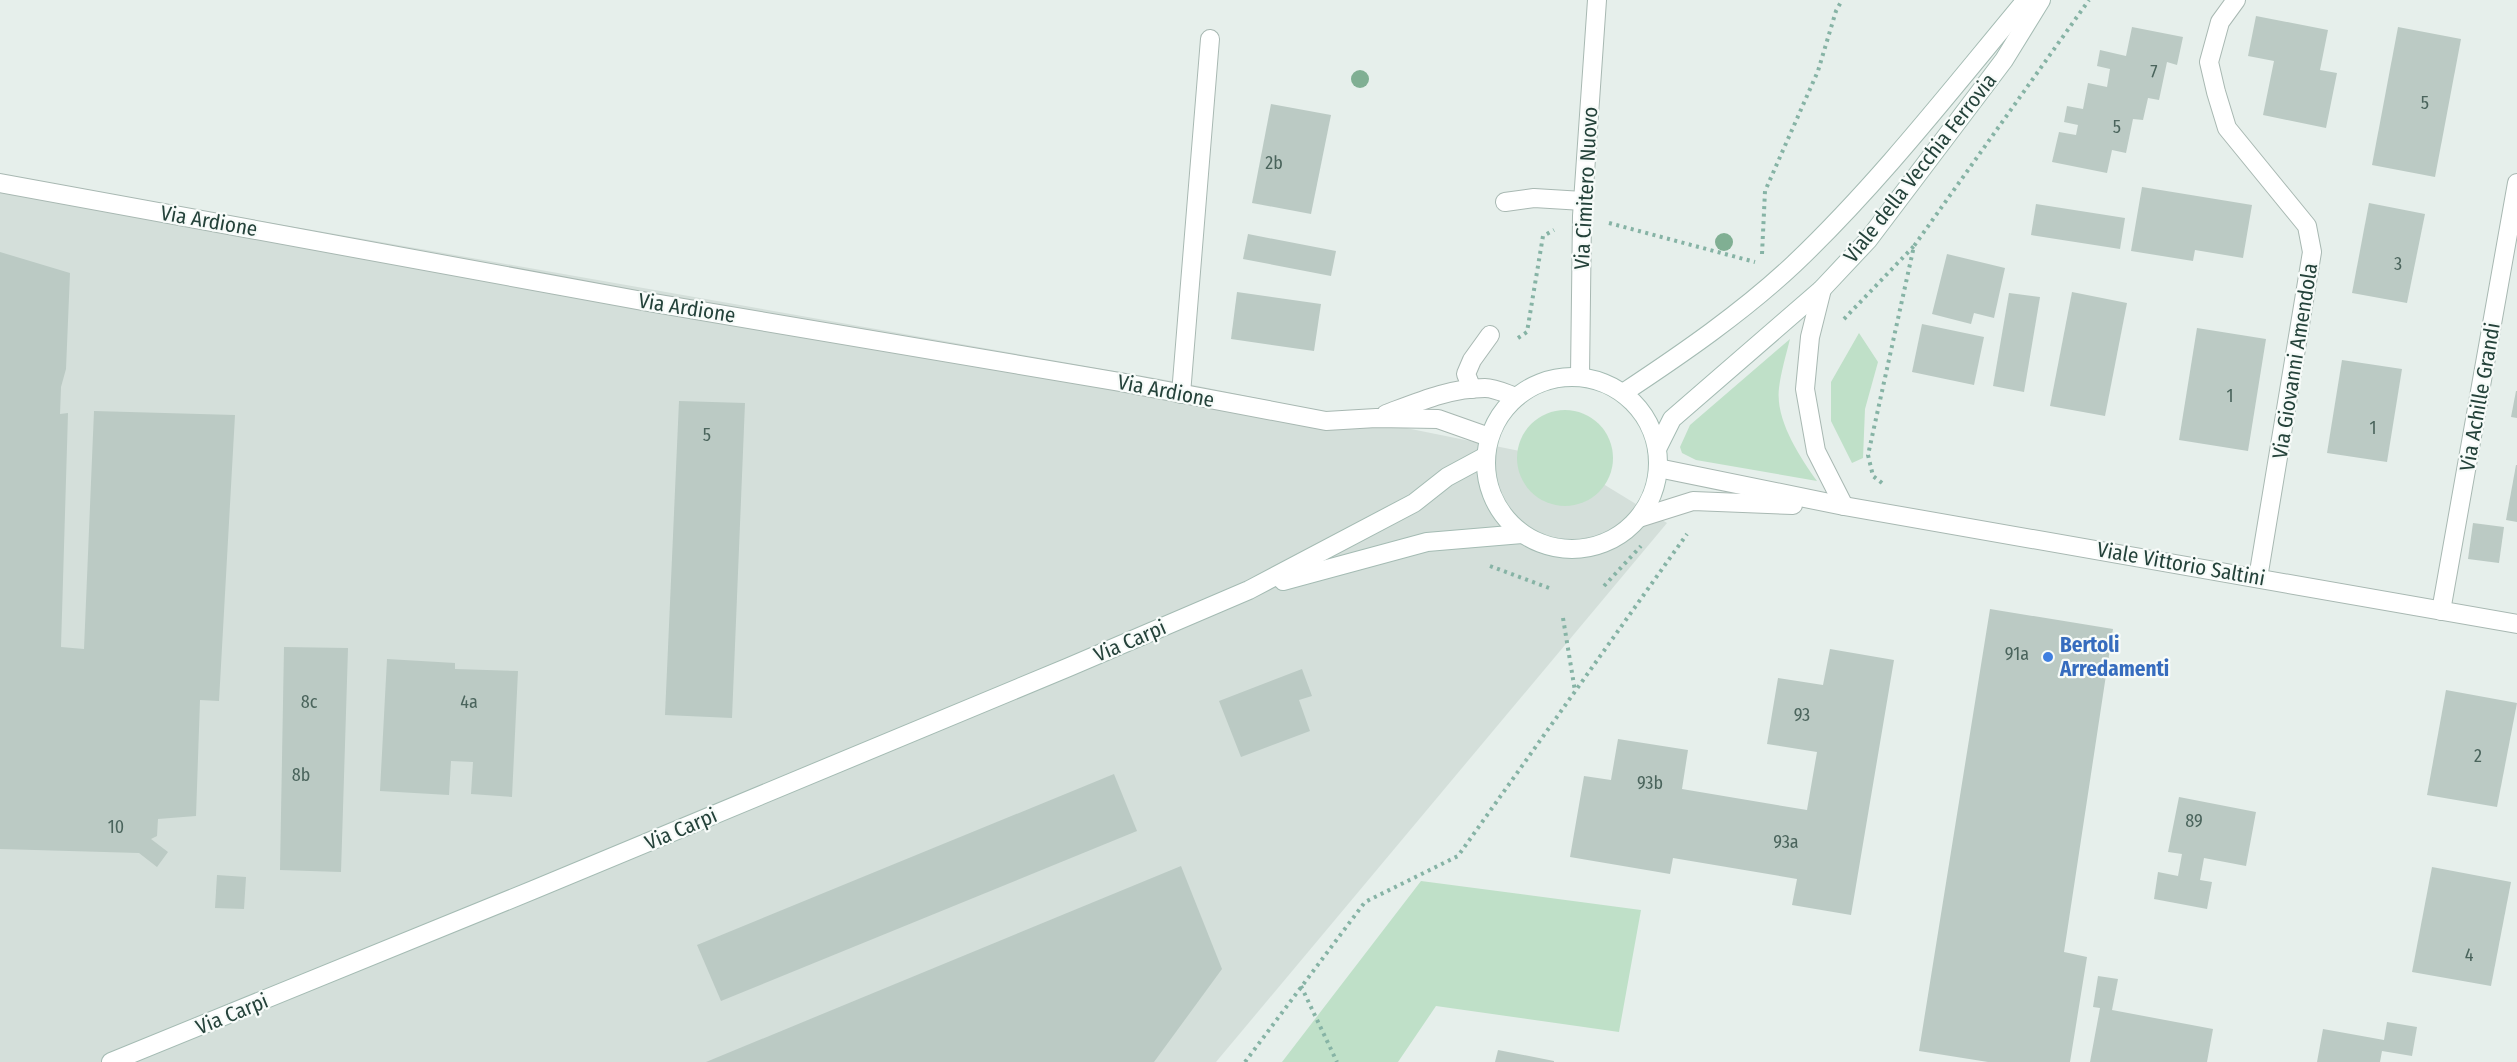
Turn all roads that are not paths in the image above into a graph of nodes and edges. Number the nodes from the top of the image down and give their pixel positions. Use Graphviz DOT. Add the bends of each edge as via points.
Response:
graph roads {
  1 [pos="1597,0"];
  2 [pos="2026,0"];
  3 [pos="2041,0"];
  4 [pos="2236,0"];
  5 [pos="1210,39"];
  6 [pos="0,183"];
  7 [pos="2517,183"];
  8 [pos="1505,202"];
  9 [pos="1582,209"];
  10 [pos="1822,289"];
  11 [pos="1490,335"];
  12 [pos="1580,376"];
  13 [pos="1472,389"];
  14 [pos="1623,393"];
  15 [pos="1181,394"];
  16 [pos="1516,397"];
  17 [pos="1376,418"];
  18 [pos="1489,437"];
  19 [pos="1658,449"];
  20 [pos="1486,456"];
  21 [pos="1658,468"];
  22 [pos="1844,506"];
  23 [pos="1638,518"];
  24 [pos="1522,534"];
  25 [pos="2258,578"];
  26 [pos="1249,590"];
  27 [pos="2441,611"];
  28 [pos="2517,624"];
  29 [pos="111,1062"];
  1 -- 9 [label="street, Via Cimitero Nuovo"];
  2 -- 14 [label="street, Viale della Vecchia Ferrovia" via="1888,166 1794,264 1677,357"];
  3 -- 10 [label="street, Viale della Vecchia Ferrovia" via="2004,60 1868,240"];
  4 -- 25 [label="street, Via Giovanni Amendola" via="2220,22 2209,62 2227,128 2307,226 2312,252"];
  5 -- 15 [label="street"];
  6 -- 15 [label="street, Via Ardione" via="636,300"];
  7 -- 27 [label="street, Via Achille Grandi"];
  8 -- 9 [label="street" via="1534,198"];
  9 -- 12 [label="street, Via Cimitero Nuovo"];
  10 -- 19 [label="street, Viale della Vecchia Ferrovia" via="1672,419"];
  10 -- 22 [label="street" via="1810,337 1805,389 1816,452"];
  11 -- 13 [label="street" via="1466,374"];
  12 -- 14 [label="street" via="1599,380"];
  12 -- 16 [label="street" via="1542,382"];
  13 -- 16 [label="street, Via Ardione" via="1487,388"];
  13 -- 17 [label="street, Via Ardione" via="1441,394"];
  14 -- 19 [label="street" via="1649,422"];
  15 -- 17 [label="street, Via Ardione" via="1326,421"];
  16 -- 18 [label="street" via="1500,415"];
  17 -- 18 [label="street, Via Ardione" via="1438,420"];
  18 -- 20 [label="street"];
  19 -- 21 [label="street"];
  20 -- 24 [label="street" via="1487,481 1495,503"];
  20 -- 26 [label="street, Via Carpi" via="1447,477 1414,503"];
  21 -- 22 [label="street, Viale Vittorio Saltini"];
  21 -- 23 [label="street" via="1655,488"];
  22 -- 23 [label="street, Viale Vittorio Saltini" via="1693,501"];
  22 -- 25 [label="street, Viale Vittorio Saltini"];
  23 -- 24 [label="street" via="1612,539 1591,547 1557,548"];
  24 -- 26 [label="street, Via Carpi" via="1427,542"];
  25 -- 27 [label="street, Viale Vittorio Saltini"];
  26 -- 29 [label="street, Via Carpi" via="544,886"];
  27 -- 28 [label="street, Viale Vittorio Saltini"];
}
